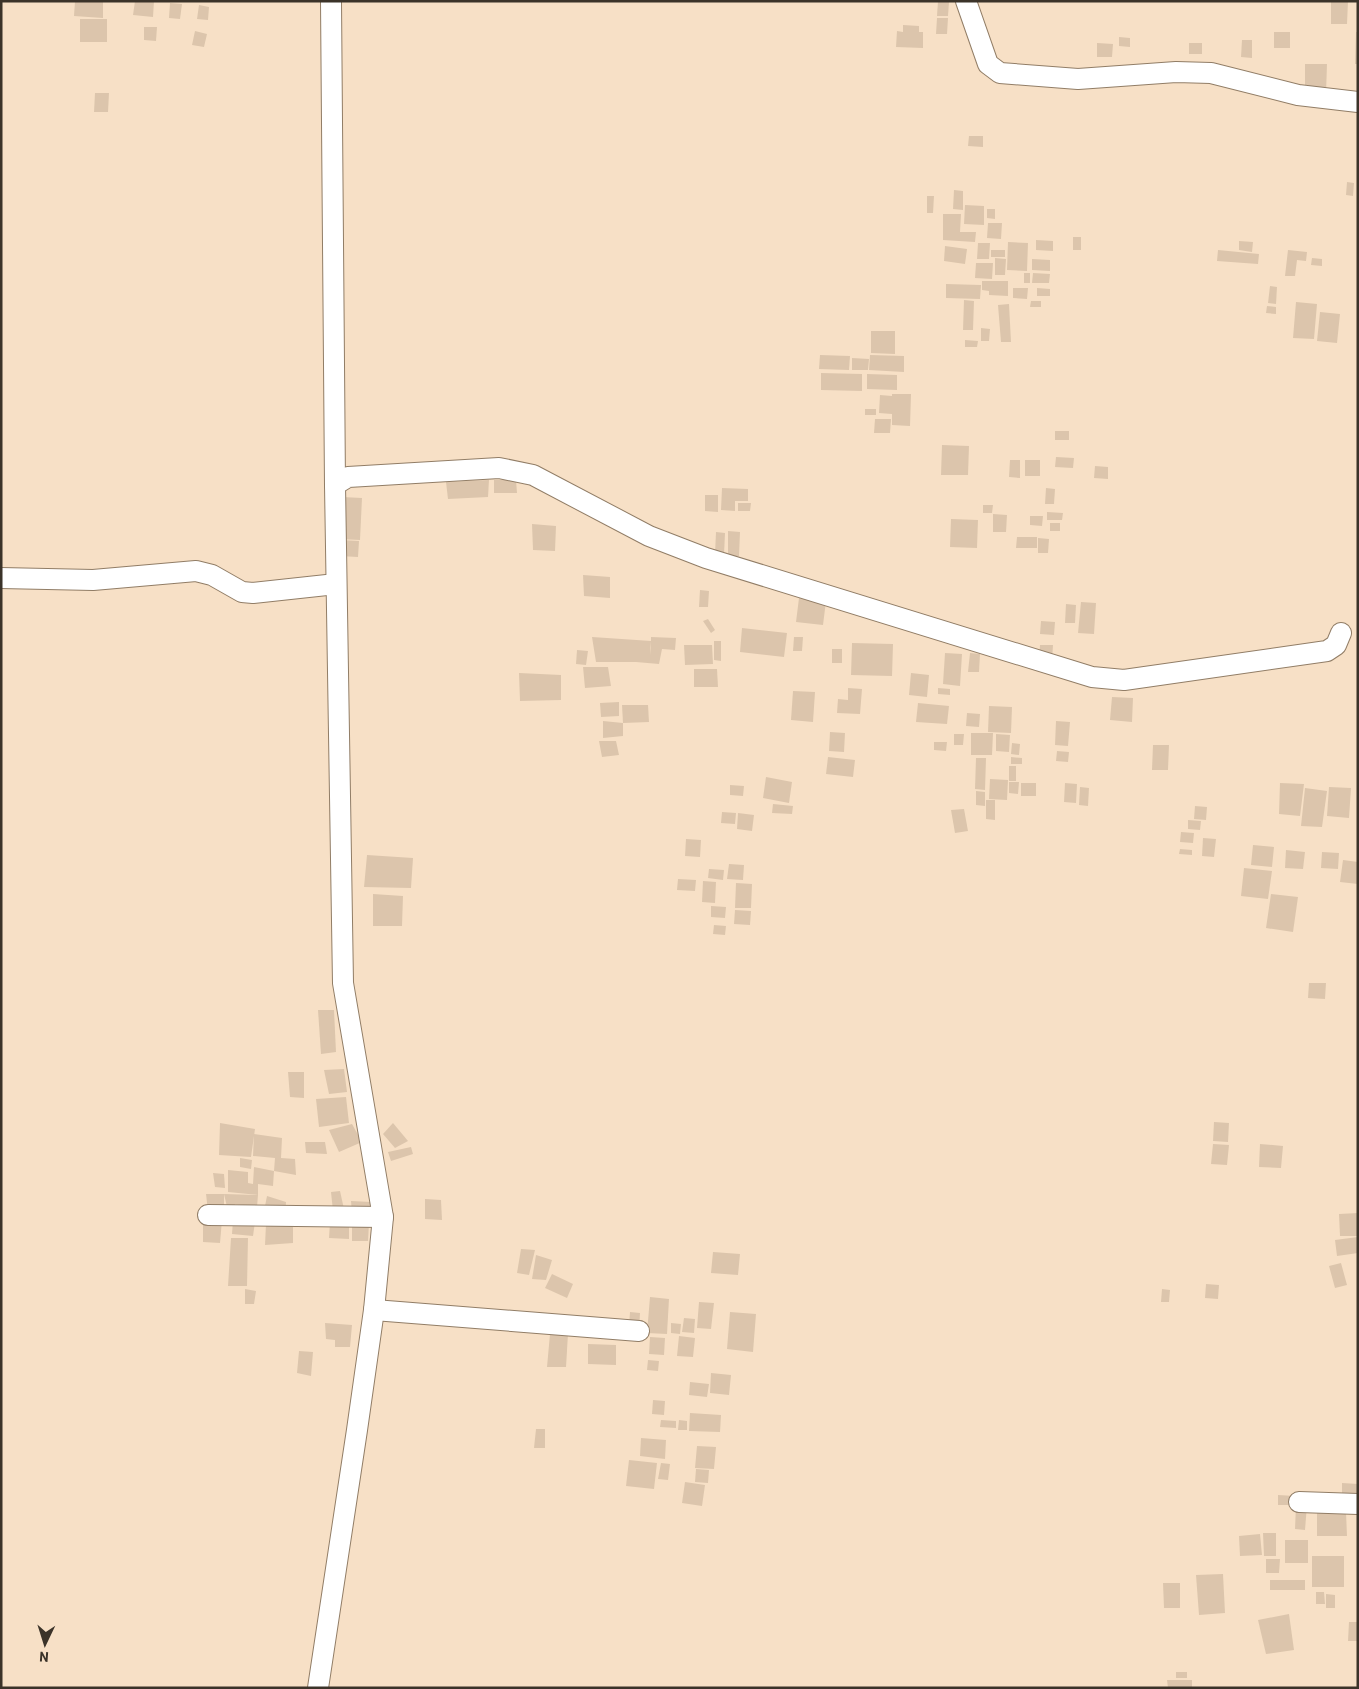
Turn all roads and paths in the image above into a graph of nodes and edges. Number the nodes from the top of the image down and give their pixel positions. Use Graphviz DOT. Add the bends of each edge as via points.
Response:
graph roads {
  1 [pos="331,1"];
  2 [pos="966,1"];
  3 [pos="1358,102"];
  4 [pos="335,485"];
  5 [pos="1,578"];
  6 [pos="336,584"];
  7 [pos="1341,633"];
  8 [pos="208,1215"];
  9 [pos="383,1217"];
  10 [pos="374,1310"];
  11 [pos="639,1331"];
  12 [pos="1299,1502"];
  13 [pos="1358,1504"];
  14 [pos="318,1688"];
  1 -- 4 [label="street"];
  2 -- 3 [label="street" via="988,64 1000,73 1078,79 1176,72 1211,73 1298,95"];
  4 -- 6 [label="street"];
  4 -- 7 [label="street" via="348,477 499,468 533,475 649,536 706,558 1092,677 1124,680 1327,651 1336,645"];
  5 -- 6 [label="street" via="93,580 196,571 212,575 242,592 252,593"];
  6 -- 9 [label="street" via="343,983"];
  8 -- 9 [label="street"];
  9 -- 10 [label="street"];
  10 -- 11 [label="street"];
  10 -- 14 [label="street"];
  12 -- 13 [label="street"];
}
